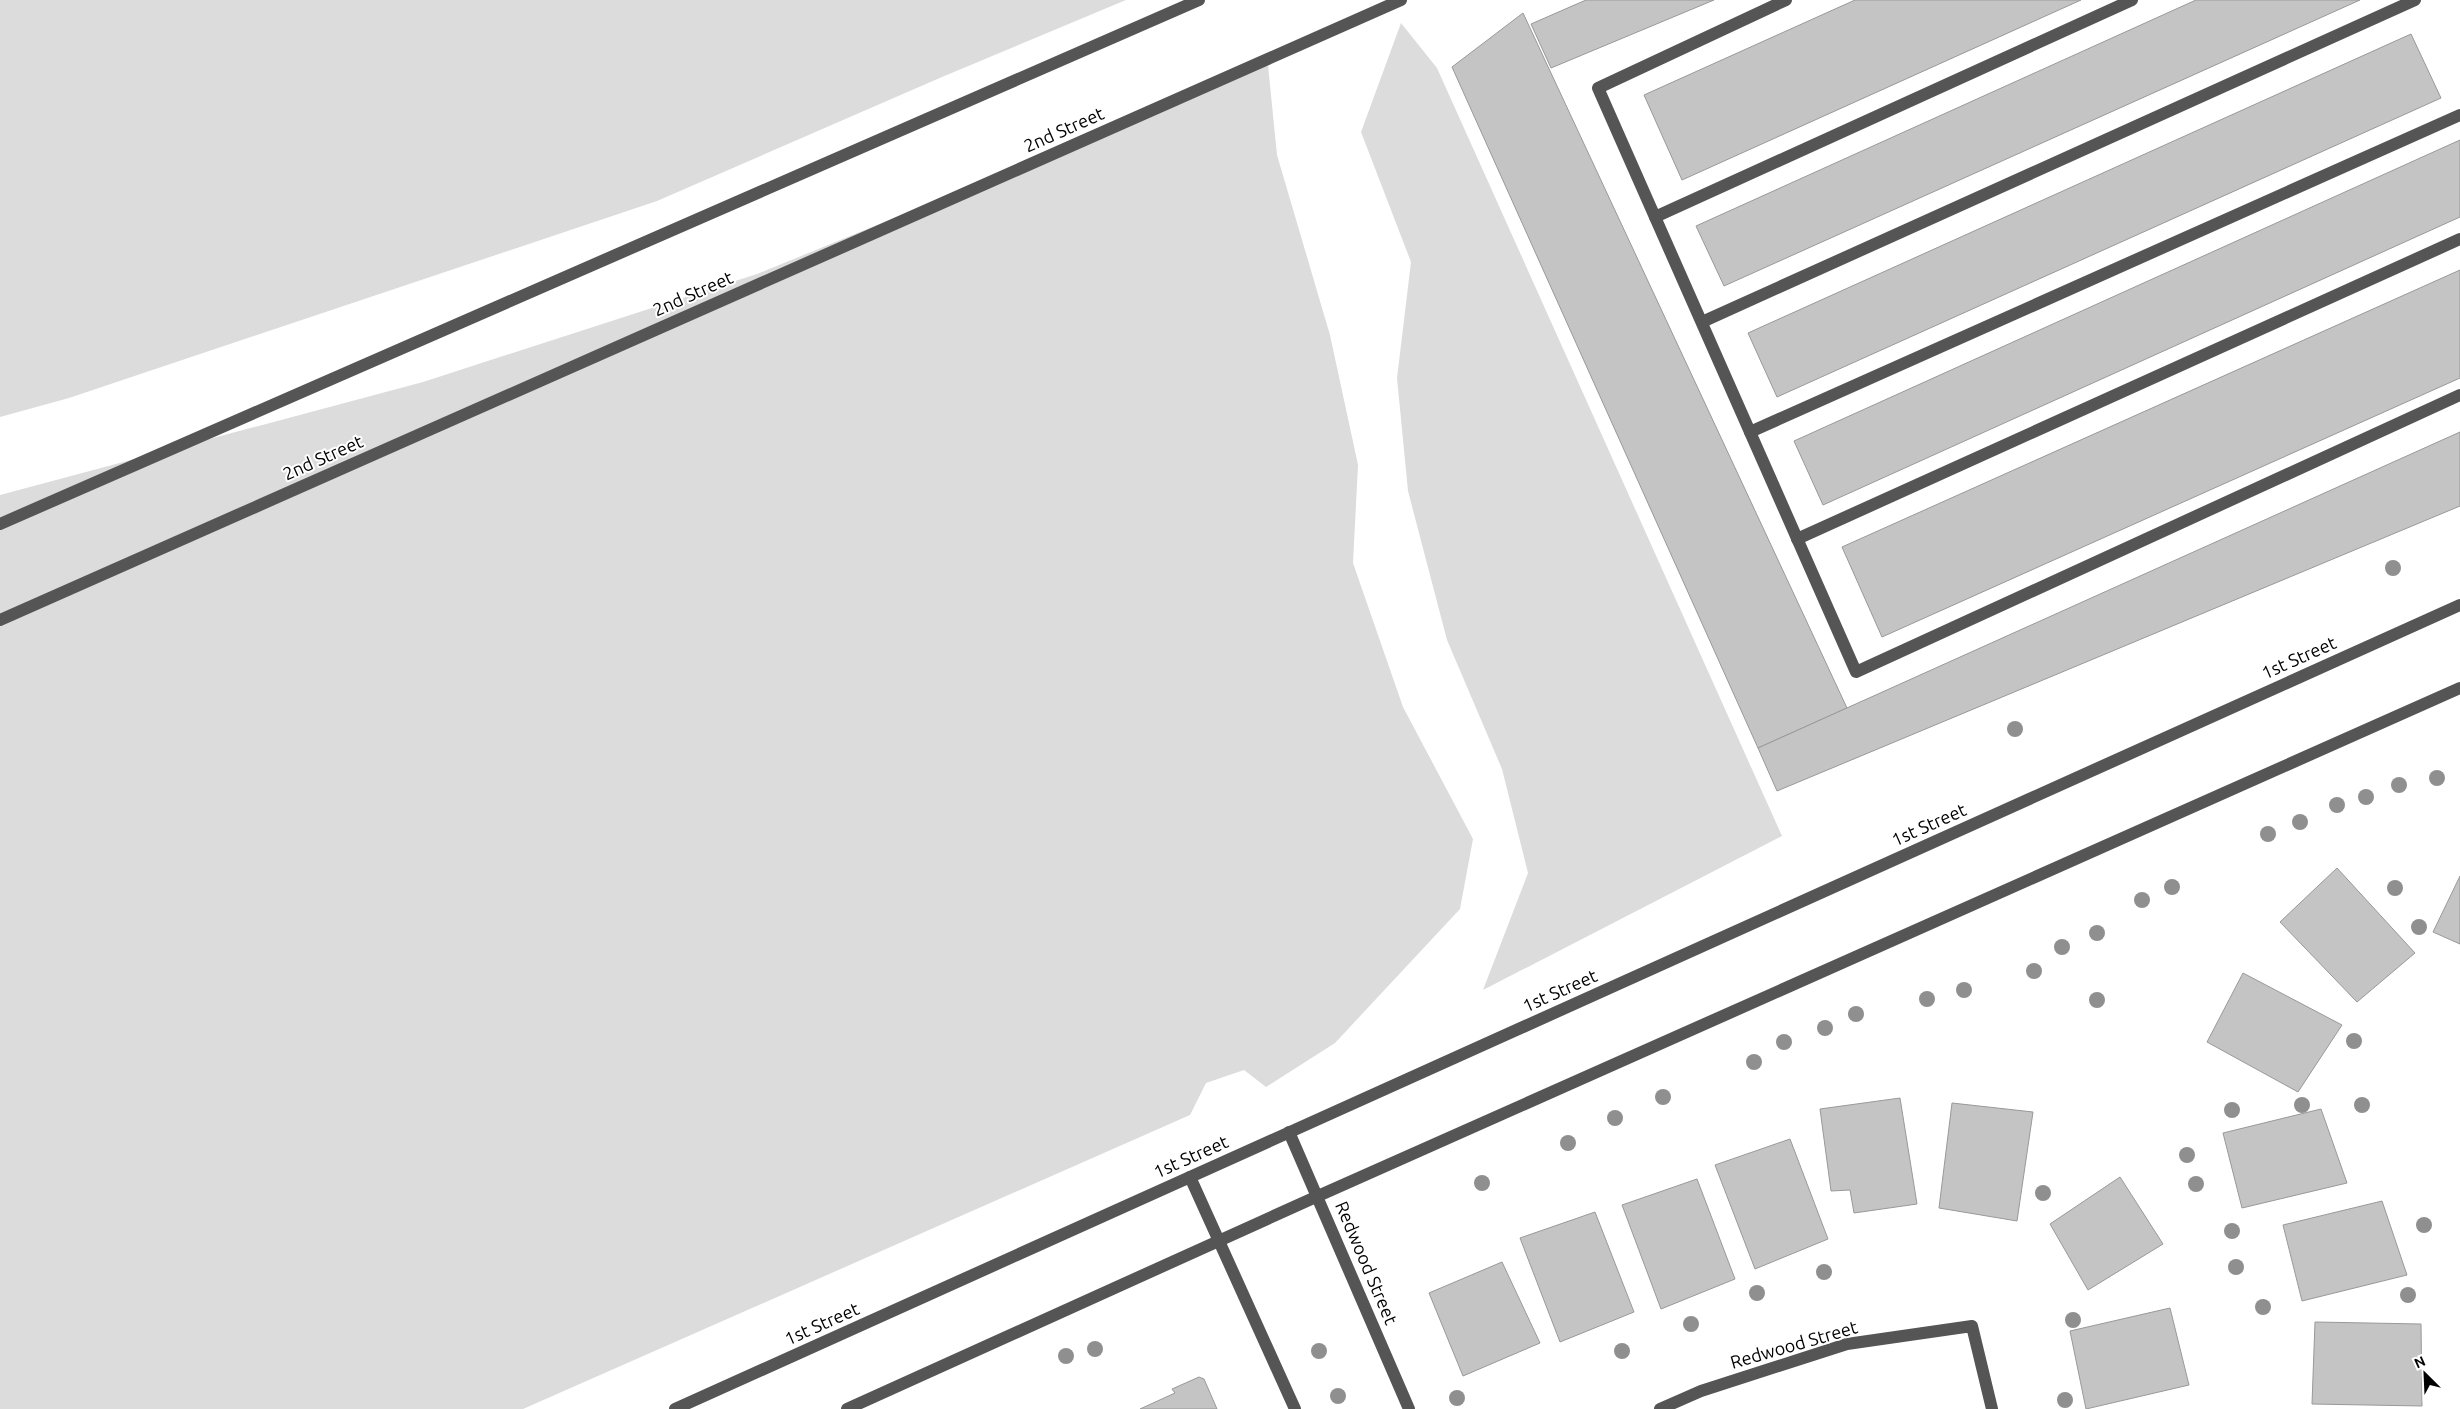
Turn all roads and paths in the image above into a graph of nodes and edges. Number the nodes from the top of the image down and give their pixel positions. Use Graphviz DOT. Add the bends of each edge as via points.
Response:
graph roads {
  1 [pos="1199,0"];
  2 [pos="1400,0"];
  3 [pos="1786,0"];
  4 [pos="2132,0"];
  5 [pos="2415,0"];
  6 [pos="2460,115"];
  7 [pos="1655,217"];
  8 [pos="2460,239"];
  9 [pos="1702,322"];
  10 [pos="2460,396"];
  11 [pos="1750,432"];
  12 [pos="0,524"];
  13 [pos="1797,539"];
  14 [pos="2460,605"];
  15 [pos="0,620"];
  16 [pos="2460,688"];
  17 [pos="1289,1132"];
  18 [pos="1190,1177"];
  19 [pos="1318,1196"];
  20 [pos="1218,1242"];
  21 [pos="675,1409"];
  22 [pos="847,1409"];
  23 [pos="1295,1409"];
  24 [pos="1410,1409"];
  25 [pos="1660,1409"];
  26 [pos="1992,1409"];
  1 -- 12 [label="street"];
  2 -- 15 [label="street, 2nd Street"];
  3 -- 7 [label="street" via="1598,88"];
  4 -- 7 [label="street"];
  5 -- 9 [label="street"];
  6 -- 11 [label="street"];
  7 -- 9 [label="street"];
  8 -- 13 [label="street"];
  9 -- 11 [label="street"];
  10 -- 13 [label="street" via="1856,672"];
  11 -- 13 [label="street"];
  14 -- 17 [label="street, 1st Street"];
  16 -- 19 [label="street"];
  17 -- 18 [label="street, 1st Street"];
  17 -- 19 [label="street, Redwood Street"];
  18 -- 20 [label="street"];
  18 -- 21 [label="street, 1st Street"];
  19 -- 20 [label="street"];
  19 -- 24 [label="street, Redwood Street"];
  20 -- 22 [label="street"];
  20 -- 23 [label="street"];
  25 -- 26 [label="street, Redwood Street" via="1701,1391 1848,1344 1972,1326"];
}
